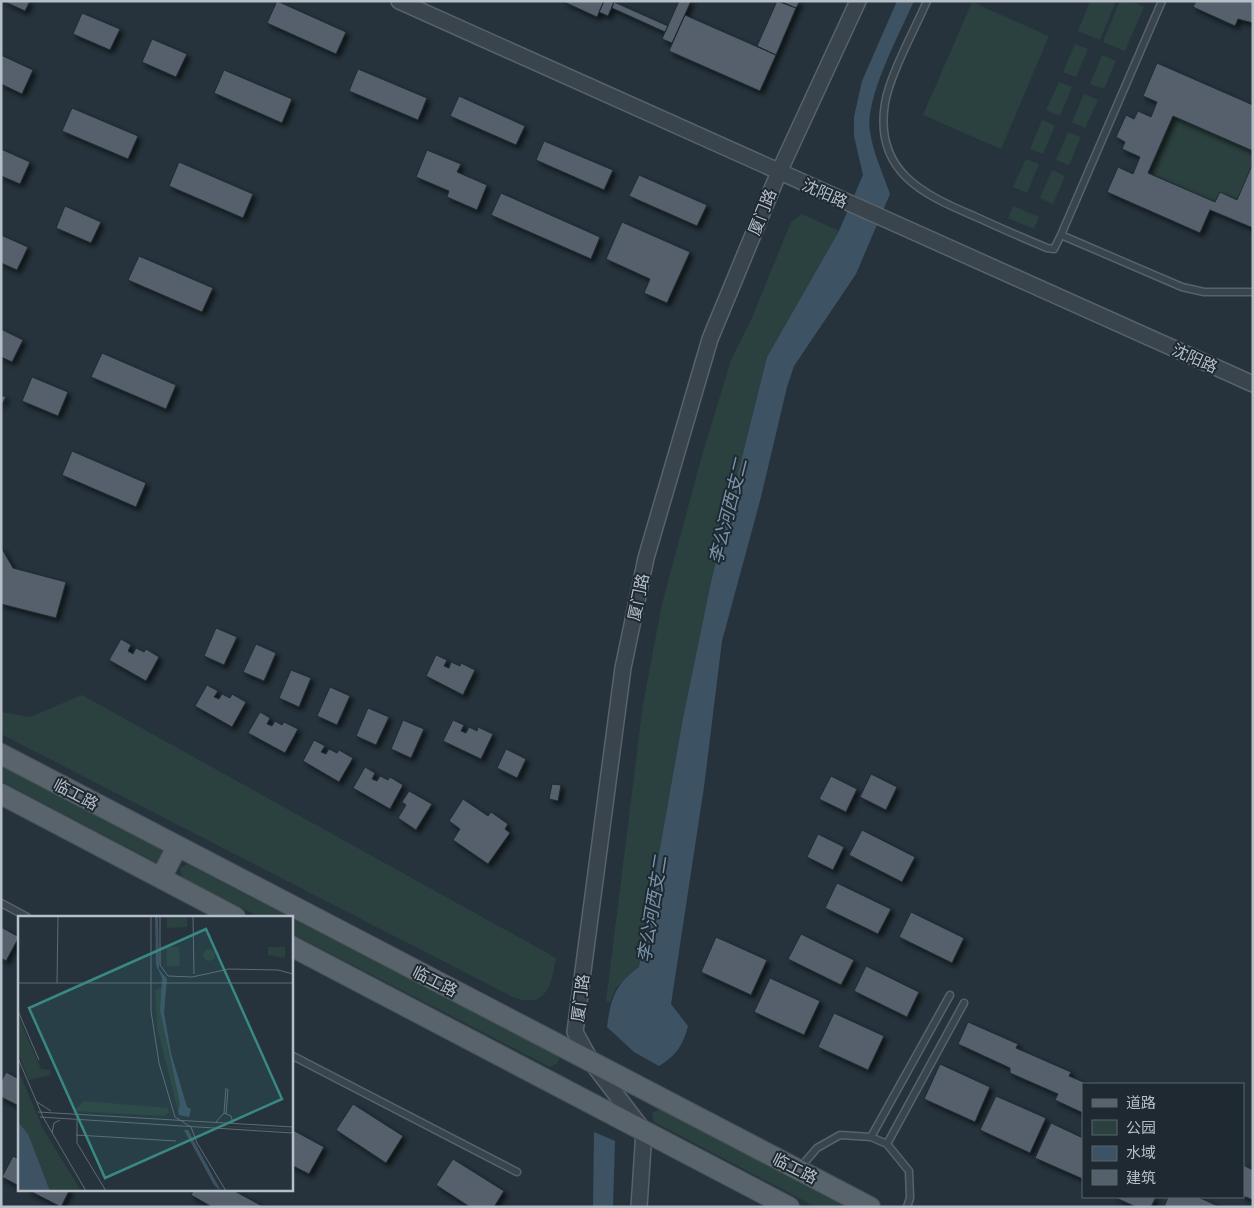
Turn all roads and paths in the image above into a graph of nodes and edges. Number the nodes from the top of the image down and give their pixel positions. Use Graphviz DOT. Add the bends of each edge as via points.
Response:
graph roads {
  1 [pos="398,1"];
  2 [pos="858,1"];
  3 [pos="927,1"];
  4 [pos="1162,1"];
  5 [pos="779,172"];
  6 [pos="1061,235"];
  7 [pos="1253,292"];
  8 [pos="1253,384"];
  9 [pos="1,754"];
  10 [pos="1,794"];
  11 [pos="176,847"];
  12 [pos="161,878"];
  13 [pos="1,903"];
  14 [pos="25,916"];
  15 [pos="233,916"];
  16 [pos="292,947"];
  17 [pos="950,995"];
  18 [pos="964,1003"];
  19 [pos="292,1056"];
  20 [pos="592,1063"];
  21 [pos="644,1131"];
  22 [pos="871,1137"];
  23 [pos="887,1144"];
  24 [pos="799,1170"];
  25 [pos="517,1172"];
  26 [pos="639,1207"];
  27 [pos="789,1207"];
  28 [pos="870,1207"];
  29 [pos="907,1207"];
  1 -- 5 [label="street, 沈阳路"];
  2 -- 5 [label="street, 厦门路"];
  3 -- 6 [label="lane" via="885,103 886,137 900,171 913,185 933,198 1047,248 1054,249"];
  4 -- 6 [label="lane"];
  5 -- 8 [label="street, 沈阳路"];
  5 -- 20 [label="street, 厦门路" via="710,339 646,558 625,658 575,1032"];
  6 -- 7 [label="lane" via="1182,288 1204,292"];
  9 -- 11 [label="main road, 临工路"];
  10 -- 12 [label="main road"];
  11 -- 12 [label="main road"];
  11 -- 20 [label="main road, 临工路"];
  12 -- 15 [label="main road"];
  13 -- 14 [label="lane"];
  16 -- 21 [label="main road"];
  17 -- 22 [label="lane"];
  18 -- 23 [label="lane"];
  19 -- 25 [label="lane"];
  20 -- 21 [label="street, 厦门路"];
  20 -- 24 [label="main road, 临工路"];
  21 -- 26 [label="street"];
  21 -- 27 [label="main road"];
  22 -- 23 [label="lane"];
  22 -- 24 [label="lane" via="840,1135 817,1148"];
  23 -- 29 [label="lane" via="909,1171"];
  24 -- 28 [label="main road, 临工路"];
}
